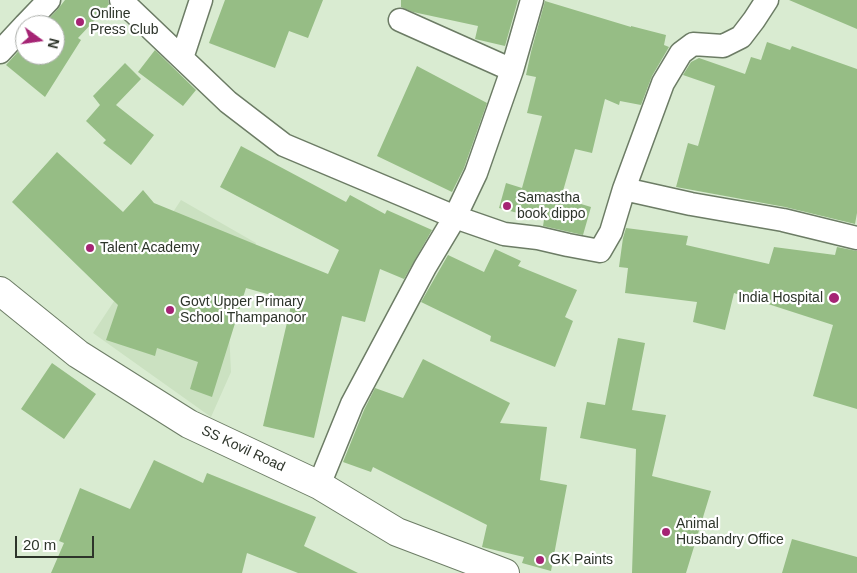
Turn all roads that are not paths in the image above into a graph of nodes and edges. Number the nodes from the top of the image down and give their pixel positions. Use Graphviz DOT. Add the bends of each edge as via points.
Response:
graph roads {
  1 [pos="49,0"];
  2 [pos="121,0"];
  3 [pos="201,0"];
  4 [pos="532,0"];
  5 [pos="767,0"];
  6 [pos="35,15"];
  7 [pos="400,20"];
  8 [pos="15,36"];
  9 [pos="0,52"];
  10 [pos="182,58"];
  11 [pos="512,70"];
  12 [pos="624,188"];
  13 [pos="455,217"];
  14 [pos="857,238"];
  15 [pos="0,291"];
  16 [pos="319,485"];
  17 [pos="505,573"];
  1 -- 6 [label="street"];
  2 -- 10 [label="street"];
  3 -- 10 [label="street"];
  4 -- 11 [label="street"];
  5 -- 12 [label="street" via="741,36 724,46 693,44 680,53 663,83"];
  7 -- 11 [label="street"];
  8 -- 9 [label="street"];
  10 -- 13 [label="street" via="228,102 284,145"];
  11 -- 13 [label="street" via="476,174"];
  12 -- 13 [label="street" via="611,232 600,251 504,234"];
  12 -- 14 [label="street"];
  13 -- 16 [label="street" via="352,404"];
  15 -- 16 [label="street, SS Kovil Road" via="78,354 189,424"];
  16 -- 17 [label="street, SS Kovil Road" via="397,532"];
}
